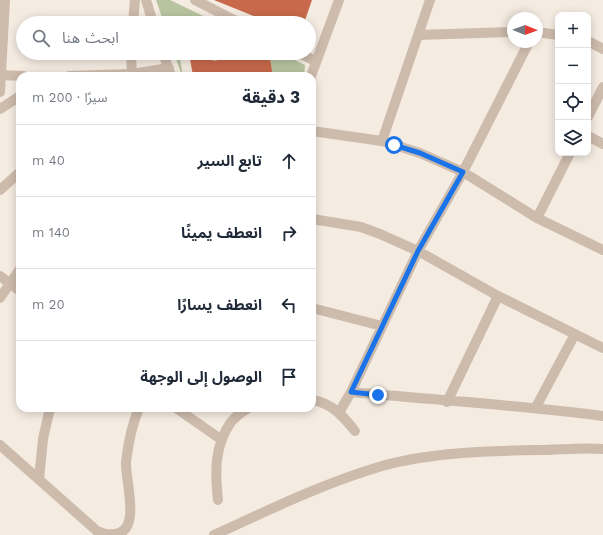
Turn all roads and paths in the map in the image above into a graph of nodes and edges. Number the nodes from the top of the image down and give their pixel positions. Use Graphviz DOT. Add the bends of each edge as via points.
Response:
graph roads {
  1 [pos="5,0"];
  2 [pos="135,0"];
  3 [pos="146,0"];
  4 [pos="195,0"];
  5 [pos="339,0"];
  6 [pos="430,0"];
  7 [pos="134,16"];
  8 [pos="152,16"];
  9 [pos="226,16"];
  10 [pos="507,32"];
  11 [pos="543,33"];
  12 [pos="418,35"];
  13 [pos="555,35"];
  14 [pos="591,43"];
  15 [pos="526,48"];
  16 [pos="603,49"];
  17 [pos="316,58"];
  18 [pos="132,60"];
  19 [pos="166,60"];
  20 [pos="315,61"];
  21 [pos="132,72"];
  22 [pos="170,72"];
  23 [pos="312,72"];
  24 [pos="1,75"];
  25 [pos="16,76"];
  26 [pos="603,87"];
  27 [pos="0,92"];
  28 [pos="16,99"];
  29 [pos="0,109"];
  30 [pos="591,111"];
  31 [pos="316,132"];
  32 [pos="591,138"];
  33 [pos="382,141"];
  34 [pos="603,144"];
  35 [pos="568,156"];
  36 [pos="463,172"];
  37 [pos="16,176"];
  38 [pos="0,190"];
  39 [pos="537,218"];
  40 [pos="316,219"];
  41 [pos="603,250"];
  42 [pos="418,251"];
  43 [pos="16,275"];
  44 [pos="0,276"];
  45 [pos="10,283"];
  46 [pos="16,288"];
  47 [pos="498,296"];
  48 [pos="0,298"];
  49 [pos="316,309"];
  50 [pos="382,326"];
  51 [pos="575,334"];
  52 [pos="603,348"];
  53 [pos="351,392"];
  54 [pos="316,401"];
  55 [pos="447,402"];
  56 [pos="536,407"];
  57 [pos="340,411"];
  58 [pos="49,412"];
  59 [pos="138,412"];
  60 [pos="182,412"];
  61 [pos="243,412"];
  62 [pos="603,416"];
  63 [pos="355,431"];
  64 [pos="222,440"];
  65 [pos="0,445"];
  66 [pos="603,449"];
  67 [pos="39,479"];
  68 [pos="218,500"];
  69 [pos="214,535"];
  1 -- 24 [label="street"];
  2 -- 7 [label="street"];
  3 -- 8 [label="street"];
  4 -- 9 [label="street"];
  5 -- 17 [label="street"];
  6 -- 12 [label="street"];
  10 -- 12 [label="street"];
  11 -- 13 [label="street"];
  12 -- 33 [label="street"];
  14 -- 16 [label="street"];
  15 -- 36 [label="street"];
  18 -- 21 [label="street"];
  19 -- 22 [label="street"];
  20 -- 23 [label="street"];
  24 -- 25 [label="street"];
  24 -- 27 [label="street"];
  26 -- 30 [label="street"];
  28 -- 29 [label="street"];
  31 -- 33 [label="street"];
  32 -- 34 [label="street"];
  33 -- 36 [label="street" via="420,153"];
  35 -- 39 [label="street"];
  36 -- 39 [label="street"];
  36 -- 42 [label="street"];
  37 -- 38 [label="street"];
  39 -- 41 [label="street"];
  40 -- 42 [label="street" via="361,227"];
  42 -- 47 [label="street"];
  42 -- 50 [label="street"];
  43 -- 45 [label="street"];
  44 -- 45 [label="street"];
  45 -- 46 [label="street"];
  45 -- 48 [label="street"];
  47 -- 51 [label="street"];
  47 -- 55 [label="street"];
  49 -- 50 [label="street"];
  50 -- 53 [label="street"];
  51 -- 52 [label="street"];
  51 -- 56 [label="street"];
  53 -- 55 [label="street"];
  53 -- 57 [label="street"];
  54 -- 57 [label="street"];
  55 -- 56 [label="street"];
  56 -- 62 [label="street"];
  57 -- 63 [label="street"];
  58 -- 67 [label="street" via="43,439"];
  59 -- 67 [label="street" via="126,462 130,518 129,524 122,532 109,535 97,531"];
  60 -- 64 [label="street"];
  61 -- 64 [label="street" via="231,422"];
  64 -- 68 [label="street" via="216,458"];
  65 -- 67 [label="street"];
  66 -- 69 [label="street" via="476,453 412,459 341,480"];
}
